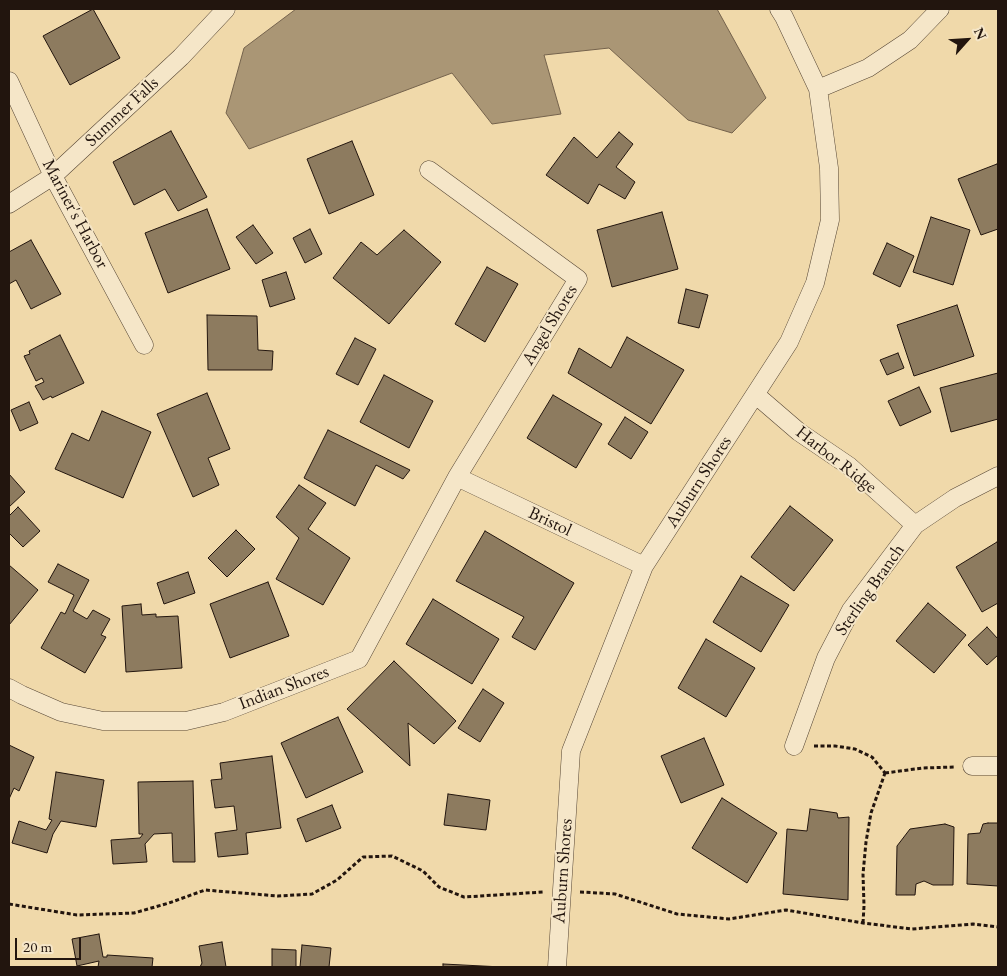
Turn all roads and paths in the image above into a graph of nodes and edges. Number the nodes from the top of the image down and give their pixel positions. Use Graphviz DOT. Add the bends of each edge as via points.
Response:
graph roads {
  1 [pos="226,9"];
  2 [pos="779,9"];
  3 [pos="940,9"];
  4 [pos="9,82"];
  5 [pos="818,89"];
  6 [pos="430,170"];
  7 [pos="54,176"];
  8 [pos="9,204"];
  9 [pos="144,345"];
  10 [pos="756,395"];
  11 [pos="998,476"];
  12 [pos="457,477"];
  13 [pos="915,525"];
  14 [pos="644,566"];
  15 [pos="9,688"];
  16 [pos="794,746"];
  17 [pos="972,766"];
  18 [pos="998,766"];
  19 [pos="885,773"];
  20 [pos="562,891"];
  21 [pos="9,904"];
  22 [pos="863,923"];
  23 [pos="998,926"];
  24 [pos="557,967"];
  1 -- 7 [label="street, Summer Falls" via="181,57"];
  2 -- 5 [label="street, Auburn Shores"];
  3 -- 5 [label="street" via="910,40 868,68"];
  4 -- 7 [label="street, Mariner's Harbor"];
  5 -- 10 [label="street, Auburn Shores" via="829,168 830,220 815,283 789,342"];
  6 -- 12 [label="street, Angel Shores" via="578,279"];
  7 -- 8 [label="street, Summer Falls"];
  7 -- 9 [label="street, Mariner's Harbor"];
  10 -- 13 [label="street, Harbor Ridge" via="799,432 849,466"];
  10 -- 14 [label="street, Auburn Shores"];
  11 -- 13 [label="street, Sterling Branch" via="955,498"];
  12 -- 14 [label="street, Bristol"];
  12 -- 15 [label="street, Indian Shores" via="360,659 224,712 186,721 103,721 61,712"];
  13 -- 16 [label="street, Sterling Branch" via="851,610 826,658"];
  14 -- 20 [label="street, Auburn Shores" via="571,751"];
  16 -- 19 [label="path" via="855,749 872,757"];
  17 -- 18 [label="street"];
  17 -- 19 [label="path"];
  19 -- 22 [label="path" via="871,813 866,842"];
  20 -- 21 [label="path" via="464,897 439,887 423,871 392,856 363,857 337,880 312,894 278,896 205,890 134,913 77,915"];
  20 -- 22 [label="path" via="615,894 677,914 729,919 786,910"];
  20 -- 24 [label="street, Auburn Shores"];
  22 -- 23 [label="path" via="912,928 973,924"];
}
